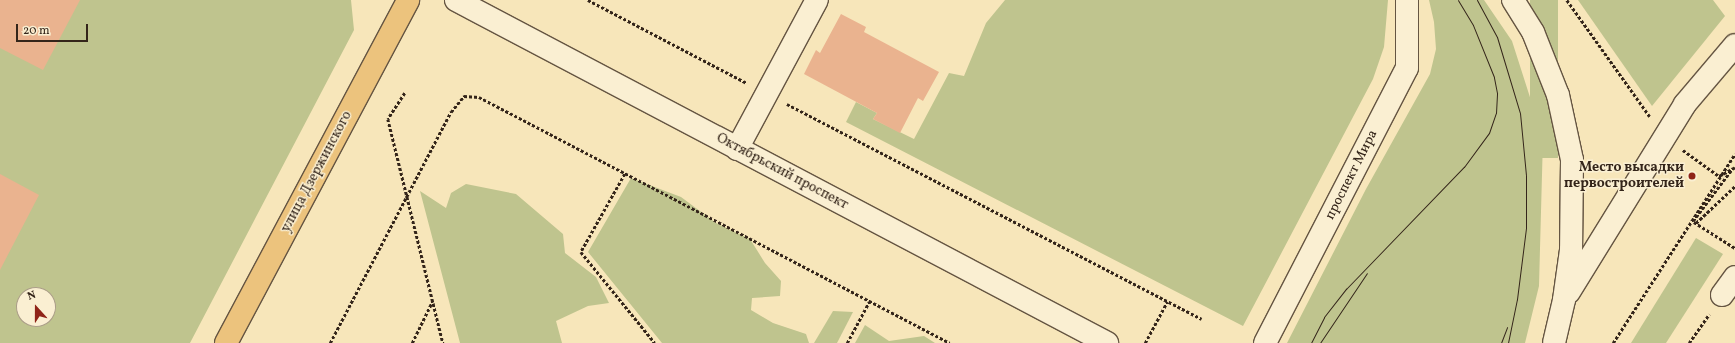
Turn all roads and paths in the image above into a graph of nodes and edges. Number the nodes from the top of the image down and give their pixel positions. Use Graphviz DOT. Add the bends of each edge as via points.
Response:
graph roads {
  1 [pos="408,0"];
  2 [pos="456,0"];
  3 [pos="588,0"];
  4 [pos="817,0"];
  5 [pos="1407,0"];
  6 [pos="1513,0"];
  7 [pos="1567,0"];
  8 [pos="1735,45"];
  9 [pos="405,93"];
  10 [pos="766,94"];
  11 [pos="1666,135"];
  12 [pos="737,149"];
  13 [pos="1735,154"];
  14 [pos="1735,167"];
  15 [pos="625,174"];
  16 [pos="1719,176"];
  17 [pos="1735,186"];
  18 [pos="407,193"];
  19 [pos="1693,221"];
  20 [pos="1735,248"];
  21 [pos="1735,277"];
  22 [pos="1722,295"];
  23 [pos="1564,300"];
  24 [pos="433,301"];
  25 [pos="869,302"];
  26 [pos="1167,302"];
  27 [pos="1202,319"];
  28 [pos="1271,338"];
  29 [pos="226,343"];
  30 [pos="330,343"];
  31 [pos="412,343"];
  32 [pos="442,343"];
  33 [pos="655,343"];
  34 [pos="847,343"];
  35 [pos="950,343"];
  36 [pos="1107,343"];
  37 [pos="1145,343"];
  38 [pos="1554,343"];
  39 [pos="1613,343"];
  1 -- 29 [label="main road, улица Дзержинского"];
  2 -- 12 [label="street, Октябрьский проспект"];
  3 -- 10 [label="path"];
  4 -- 10 [label="street"];
  5 -- 28 [label="street, проспект Мира" via="1407,68"];
  6 -- 23 [label="street" via="1533,32 1558,94 1572,160 1571,250"];
  7 -- 11 [label="path" via="1646,112"];
  8 -- 11 [label="street" via="1685,104"];
  9 -- 18 [label="path" via="388,119"];
  10 -- 12 [label="street"];
  10 -- 26 [label="path"];
  11 -- 16 [label="path"];
  11 -- 23 [label="street"];
  12 -- 36 [label="street, Октябрьский проспект"];
  13 -- 16 [label="path"];
  14 -- 16 [label="path"];
  14 -- 19 [label="path"];
  15 -- 18 [label="path" via="479,97 464,96 450,112"];
  15 -- 25 [label="path"];
  15 -- 33 [label="path" via="581,252"];
  16 -- 19 [label="path"];
  17 -- 19 [label="path"];
  18 -- 24 [label="path"];
  18 -- 30 [label="path"];
  19 -- 20 [label="path"];
  19 -- 39 [label="path"];
  21 -- 22 [label="street"];
  23 -- 38 [label="street"];
  24 -- 31 [label="path"];
  24 -- 32 [label="path"];
  25 -- 34 [label="path"];
  25 -- 35 [label="path"];
  26 -- 27 [label="path"];
  26 -- 37 [label="path"];
}
